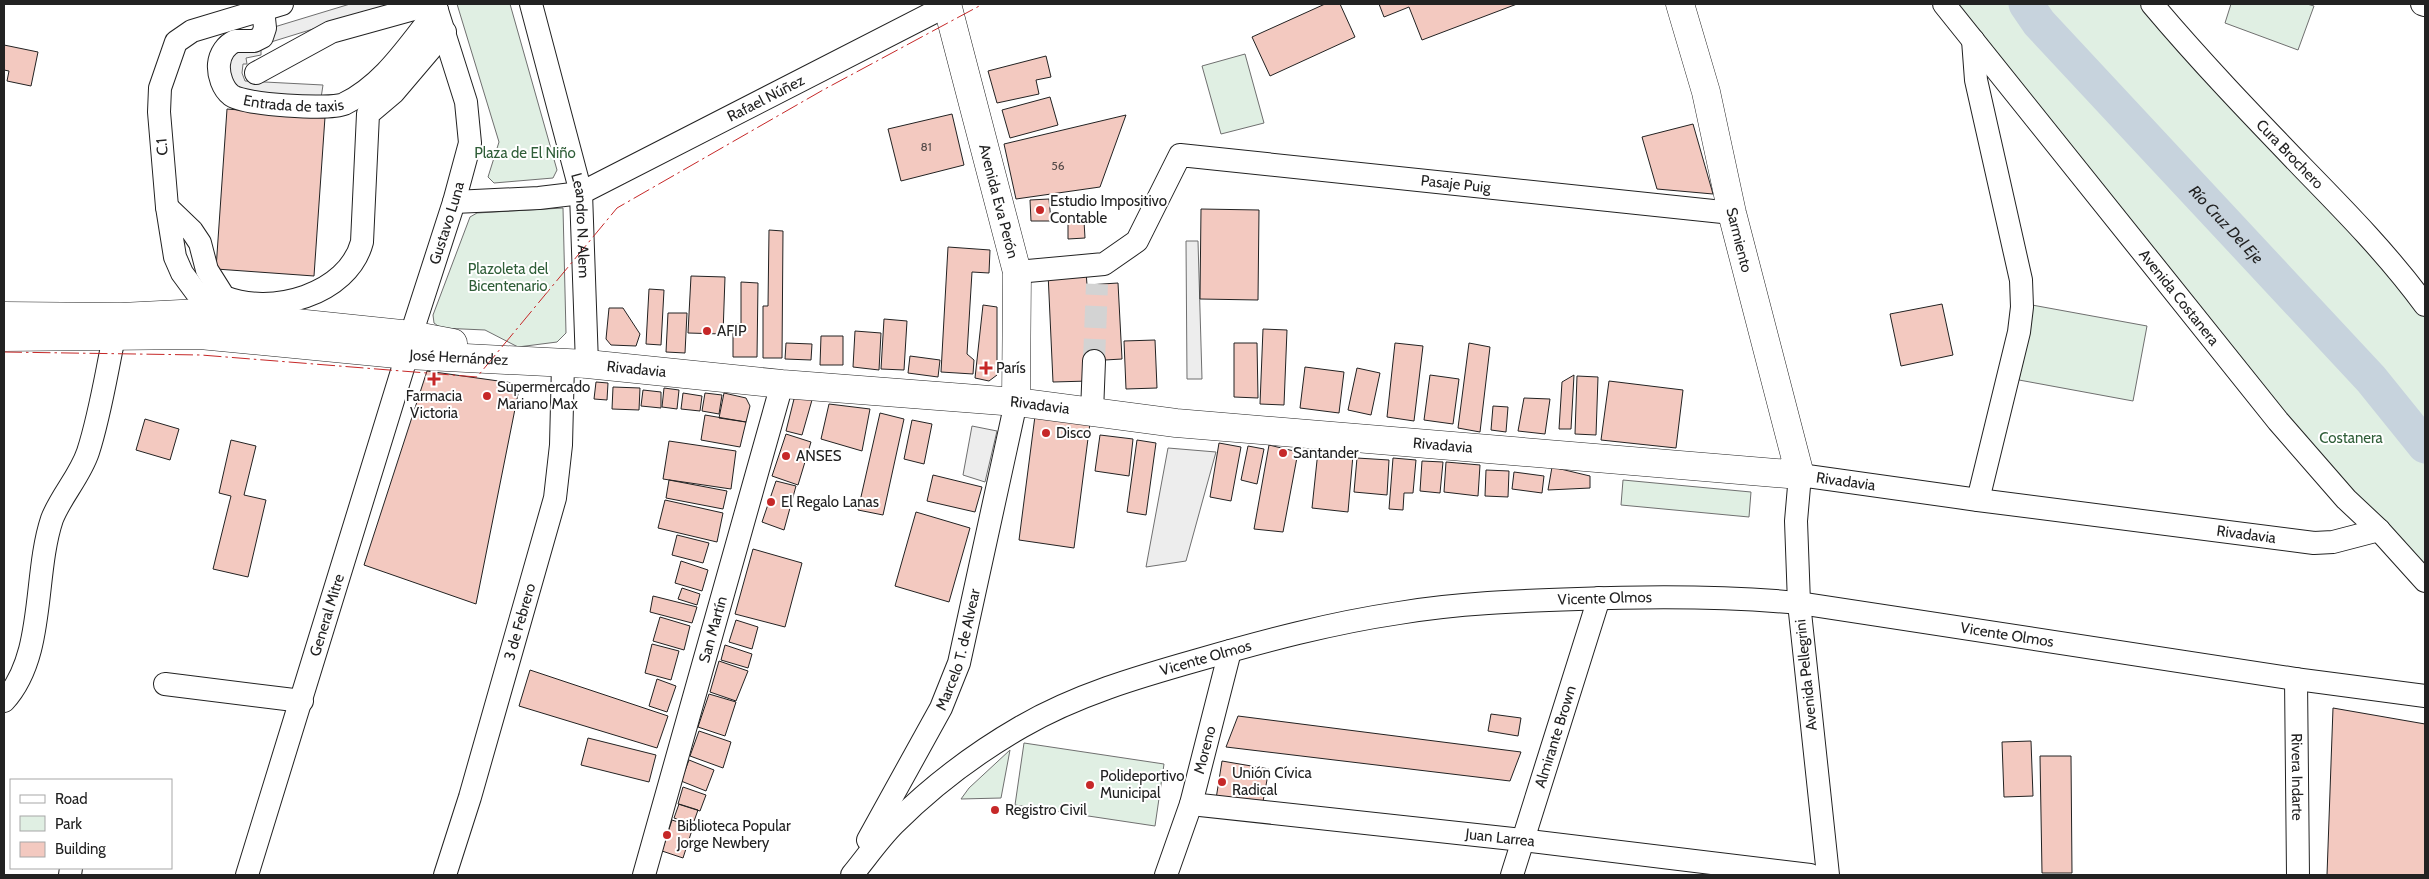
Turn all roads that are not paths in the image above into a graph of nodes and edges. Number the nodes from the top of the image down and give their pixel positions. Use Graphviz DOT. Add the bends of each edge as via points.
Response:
graph roads {
  1 [pos="531,4"];
  2 [pos="948,4"];
  3 [pos="1680,4"];
  4 [pos="1944,4"];
  5 [pos="2152,4"];
  6 [pos="435,6"];
  7 [pos="273,7"];
  8 [pos="445,32"];
  9 [pos="1973,40"];
  10 [pos="256,73"];
  11 [pos="581,193"];
  12 [pos="454,202"];
  13 [pos="1732,213"];
  14 [pos="1017,272"];
  15 [pos="2425,306"];
  16 [pos="250,312"];
  17 [pos="4,316"];
  18 [pos="4,337"];
  19 [pos="114,337"];
  20 [pos="409,345"];
  21 [pos="502,360"];
  22 [pos="1094,361"];
  23 [pos="575,364"];
  24 [pos="782,384"];
  25 [pos="1016,402"];
  26 [pos="1092,412"];
  27 [pos="1800,475"];
  28 [pos="1978,500"];
  29 [pos="2379,530"];
  30 [pos="2425,581"];
  31 [pos="1599,598"];
  32 [pos="1799,603"];
  33 [pos="1230,651"];
  34 [pos="2296,679"];
  35 [pos="165,684"];
  36 [pos="2425,696"];
  37 [pos="4,701"];
  38 [pos="302,701"];
  39 [pos="1191,804"];
  40 [pos="1522,840"];
  41 [pos="247,875"];
  42 [pos="446,875"];
  43 [pos="644,875"];
  44 [pos="848,875"];
  45 [pos="852,875"];
  46 [pos="1166,875"];
  47 [pos="1512,875"];
  48 [pos="1810,875"];
  49 [pos="1828,875"];
  50 [pos="2298,875"];
  1 -- 11 [label="street, Leandro N. Alem"];
  2 -- 11 [label="street, Rafael Núñez"];
  2 -- 14 [label="main road, Avenida Eva Perón"];
  3 -- 13 [label="main road, Sarmiento" via="1706,92"];
  4 -- 9 [label="street, Avenida Costanera"];
  5 -- 15 [label="street, Cura Brochero" via="2197,57 2402,273"];
  6 -- 7 [label="street, Entrada de taxis" via="386,73 371,88 342,105 325,108 244,101 226,90 219,75 220,59 230,43 262,37"];
  6 -- 8 [label="street, Gustavo Luna"];
  6 -- 10 [label="street" via="331,32"];
  7 -- 16 [label="street, C.1" via="192,31 176,42 160,88 167,207 175,257 190,285 204,298"];
  8 -- 12 [label="street, Gustavo Luna" via="466,102 470,143"];
  8 -- 16 [label="street, C.1" via="394,92 368,114 362,242 349,270 332,283 299,298"];
  9 -- 28 [label="street" via="1976,80 2021,280 2022,307 2019,332"];
  9 -- 29 [label="street, Avenida Costanera" via="2278,421 2346,499"];
  11 -- 12 [label="street"];
  11 -- 23 [label="street, Leandro N. Alem"];
  12 -- 20 [label="street, Gustavo Luna"];
  13 -- 14 [label="street, Pasaje Puig" via="1180,155 1137,241 1104,264 1097,274"];
  13 -- 27 [label="main road, Sarmiento"];
  14 -- 25 [label="main road, Avenida Eva Perón"];
  16 -- 17 [label="main road, José Hernández" via="121,317"];
  16 -- 20 [label="main road, José Hernández"];
  18 -- 19 [label="main road, José Hernández"];
  19 -- 20 [label="main road, José Hernández" via="200,335"];
  19 -- 37 [label="street" via="88,452 53,518 45,546 29,657 16,688"];
  20 -- 21 [label="main road, José Hernández" via="477,348"];
  20 -- 38 [label="street, General Mitre"];
  21 -- 23 [label="main road, Rivadavia"];
  22 -- 26 [label="street"];
  23 -- 24 [label="main road, Rivadavia"];
  23 -- 42 [label="street, 3 de Febrero" via="555,498"];
  24 -- 25 [label="main road, Rivadavia"];
  24 -- 43 [label="street, San Martín"];
  25 -- 26 [label="main road, Rivadavia"];
  25 -- 44 [label="street, Marcelo T. de Alvear" via="959,664 941,708"];
  26 -- 27 [label="main road, Rivadavia" via="1176,423"];
  27 -- 28 [label="street, Rivadavia"];
  27 -- 32 [label="street, Avenida Pellegrini" via="1796,521"];
  28 -- 29 [label="street, Rivadavia" via="2314,542 2352,539"];
  29 -- 30 [label="street, Avenida Costanera"];
  31 -- 32 [label="street, Vicente Olmos" via="1745,598"];
  31 -- 33 [label="street, Vicente Olmos" via="1502,601 1399,612"];
  31 -- 40 [label="street, Almirante Brown"];
  32 -- 34 [label="street, Vicente Olmos"];
  32 -- 49 [label="street, Avenida Pellegrini"];
  33 -- 39 [label="street, Moreno"];
  33 -- 45 [label="street, Vicente Olmos" via="1120,682 1022,727 950,776 893,825"];
  34 -- 36 [label="street, Vicente Olmos"];
  34 -- 50 [label="street, Rivera Indarte"];
  35 -- 38 [label="street"];
  38 -- 41 [label="street, General Mitre"];
  39 -- 40 [label="street, Juan Larrea"];
  39 -- 46 [label="street, Moreno"];
  40 -- 47 [label="street, Almirante Brown"];
  40 -- 48 [label="street, Juan Larrea"];
}
